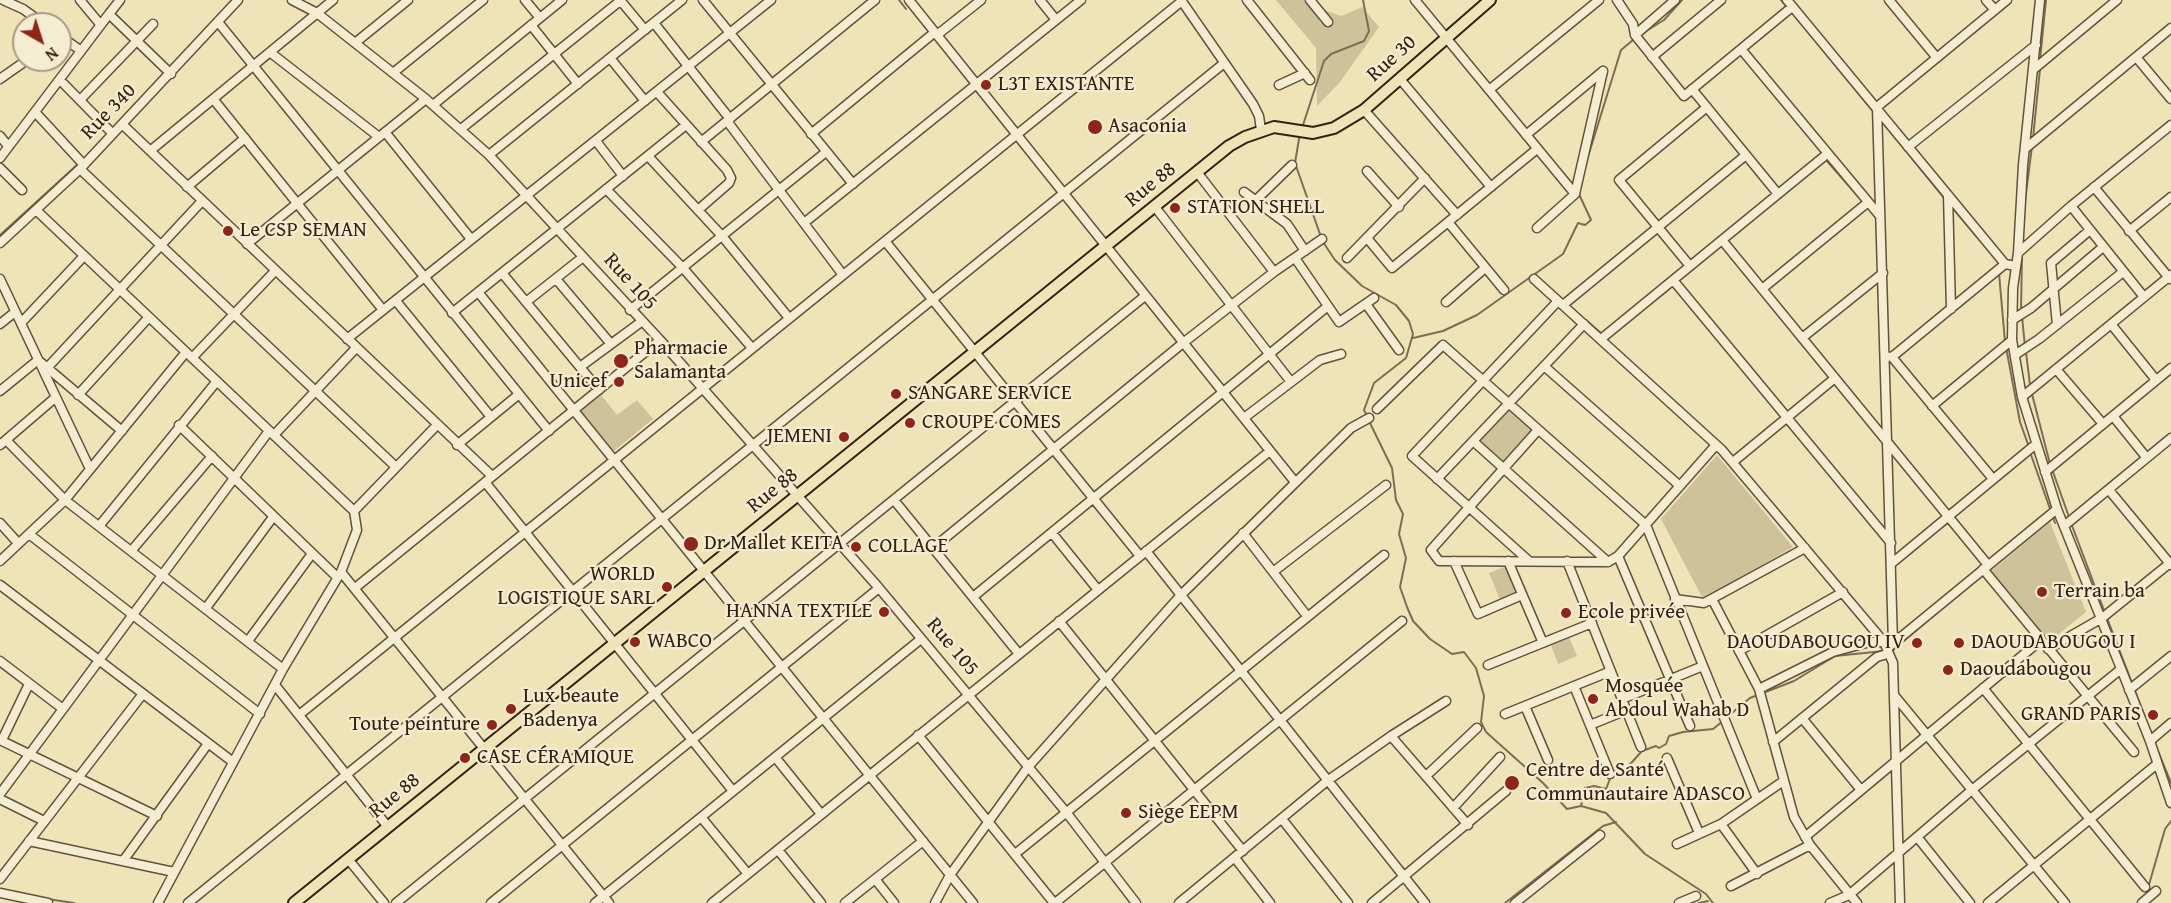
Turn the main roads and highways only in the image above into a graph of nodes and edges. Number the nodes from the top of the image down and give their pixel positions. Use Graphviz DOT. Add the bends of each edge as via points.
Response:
graph roads {
  1 [pos="1490,0"];
  2 [pos="1313,134"];
  3 [pos="294,903"];
  1 -- 2 [label="main road, Rue 30" via="1364,110 1334,128"];
  2 -- 3 [label="main road, Rue 88" via="1285,128 1261,130 1229,146"];
}
